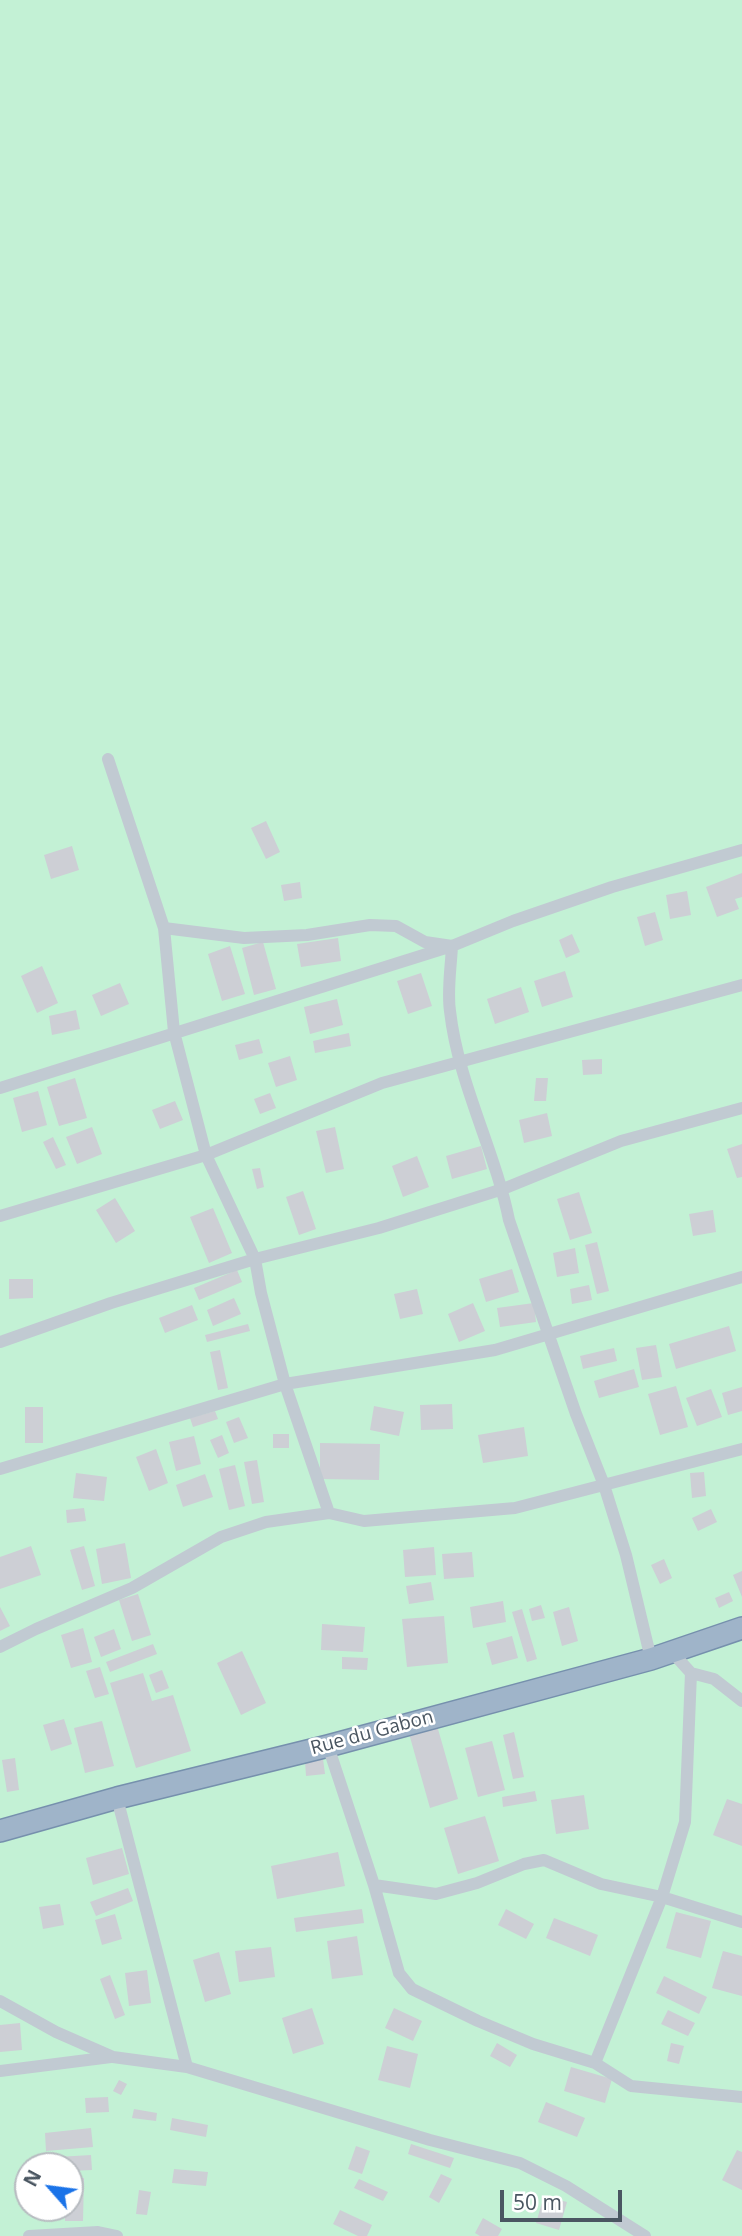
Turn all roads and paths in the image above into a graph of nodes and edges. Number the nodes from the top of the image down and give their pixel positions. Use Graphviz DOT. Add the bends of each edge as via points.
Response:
graph roads {
  1 [pos="108,759"];
  2 [pos="742,850"];
  3 [pos="164,928"];
  4 [pos="452,946"];
  5 [pos="742,985"];
  6 [pos="174,1032"];
  7 [pos="461,1063"];
  8 [pos="0,1088"];
  9 [pos="742,1108"];
  10 [pos="206,1155"];
  11 [pos="503,1189"];
  12 [pos="0,1216"];
  13 [pos="255,1259"];
  14 [pos="742,1277"];
  15 [pos="549,1334"];
  16 [pos="0,1342"];
  17 [pos="285,1384"];
  18 [pos="742,1449"];
  19 [pos="0,1469"];
  20 [pos="604,1485"];
  21 [pos="329,1513"];
  22 [pos="742,1628"];
  23 [pos="0,1647"];
  24 [pos="661,1656"];
  25 [pos="691,1672"];
  26 [pos="742,1701"];
  27 [pos="328,1746"];
  28 [pos="117,1798"];
  29 [pos="0,1830"];
  30 [pos="374,1885"];
  31 [pos="662,1897"];
  32 [pos="742,1922"];
  33 [pos="0,2001"];
  34 [pos="113,2057"];
  35 [pos="595,2063"];
  36 [pos="187,2067"];
  37 [pos="0,2071"];
  38 [pos="742,2096"];
  39 [pos="29,2236"];
  40 [pos="117,2236"];
  41 [pos="645,2236"];
  1 -- 3 [label="street"];
  2 -- 4 [label="street" via="612,887"];
  3 -- 4 [label="street" via="244,938 396,926 425,942"];
  3 -- 6 [label="street"];
  4 -- 6 [label="street"];
  4 -- 7 [label="street" via="450,1010"];
  5 -- 7 [label="street"];
  6 -- 8 [label="street"];
  6 -- 10 [label="street"];
  7 -- 10 [label="street" via="382,1083"];
  7 -- 11 [label="street"];
  9 -- 11 [label="street" via="621,1141"];
  10 -- 12 [label="street"];
  10 -- 13 [label="street"];
  11 -- 13 [label="street" via="379,1228"];
  11 -- 15 [label="street" via="509,1220"];
  13 -- 16 [label="street"];
  13 -- 17 [label="street"];
  14 -- 15 [label="street"];
  15 -- 17 [label="street" via="495,1350"];
  15 -- 20 [label="street"];
  17 -- 19 [label="street"];
  17 -- 21 [label="street"];
  18 -- 20 [label="street"];
  20 -- 21 [label="street" via="502,1509 364,1521"];
  20 -- 24 [label="street"];
  21 -- 23 [label="street" via="266,1522 221,1537 132,1588"];
  22 -- 24 [label="highway, Rue du Gabon"];
  24 -- 25 [label="street"];
  24 -- 27 [label="highway, Rue du Gabon"];
  25 -- 26 [label="street" via="713,1679"];
  25 -- 31 [label="street" via="685,1822"];
  27 -- 28 [label="highway, Rue du Gabon"];
  27 -- 30 [label="street"];
  28 -- 29 [label="highway, Rue du Gabon"];
  28 -- 36 [label="street"];
  30 -- 31 [label="street" via="436,1894 544,1860 601,1884"];
  30 -- 35 [label="street" via="400,1973 412,1989 533,2044"];
  31 -- 32 [label="street"];
  31 -- 35 [label="street"];
  33 -- 34 [label="street"];
  34 -- 36 [label="street"];
  34 -- 37 [label="street"];
  35 -- 38 [label="street" via="631,2085"];
  36 -- 41 [label="street" via="520,2163"];
  39 -- 40 [label="street" via="98,2232"];
}
